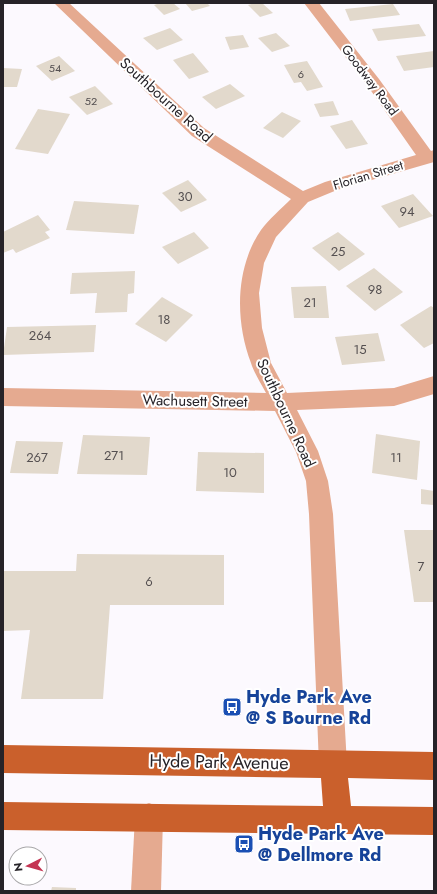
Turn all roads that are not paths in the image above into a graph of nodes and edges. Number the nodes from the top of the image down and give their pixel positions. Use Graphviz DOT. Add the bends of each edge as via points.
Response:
graph roads {
  1 [pos="61,3"];
  2 [pos="311,3"];
  3 [pos="430,157"];
  4 [pos="302,198"];
  5 [pos="434,385"];
  6 [pos="3,398"];
  7 [pos="282,402"];
  8 [pos="3,759"];
  9 [pos="333,765"];
  10 [pos="434,766"];
  11 [pos="3,816"];
  12 [pos="149,817"];
  13 [pos="339,821"];
  14 [pos="434,821"];
  15 [pos="146,891"];
  1 -- 4 [label="street, Southbourne Road" via="198,132"];
  2 -- 3 [label="street, Goodway Road"];
  3 -- 4 [label="street, Florian Street" via="331,186"];
  4 -- 7 [label="street, Southbourne Road" via="268,234 255,263 249,293 252,328 261,363"];
  5 -- 7 [label="street, Wachusett Street" via="394,397"];
  6 -- 7 [label="street, Wachusett Street"];
  7 -- 9 [label="street, Southbourne Road" via="307,451 317,481 321,514"];
  8 -- 9 [label="main road, Hyde Park Avenue"];
  9 -- 10 [label="main road, Hyde Park Avenue"];
  9 -- 13 [label="main road"];
  11 -- 12 [label="main road"];
  12 -- 13 [label="main road"];
  12 -- 15 [label="street"];
  13 -- 14 [label="main road"];
}
